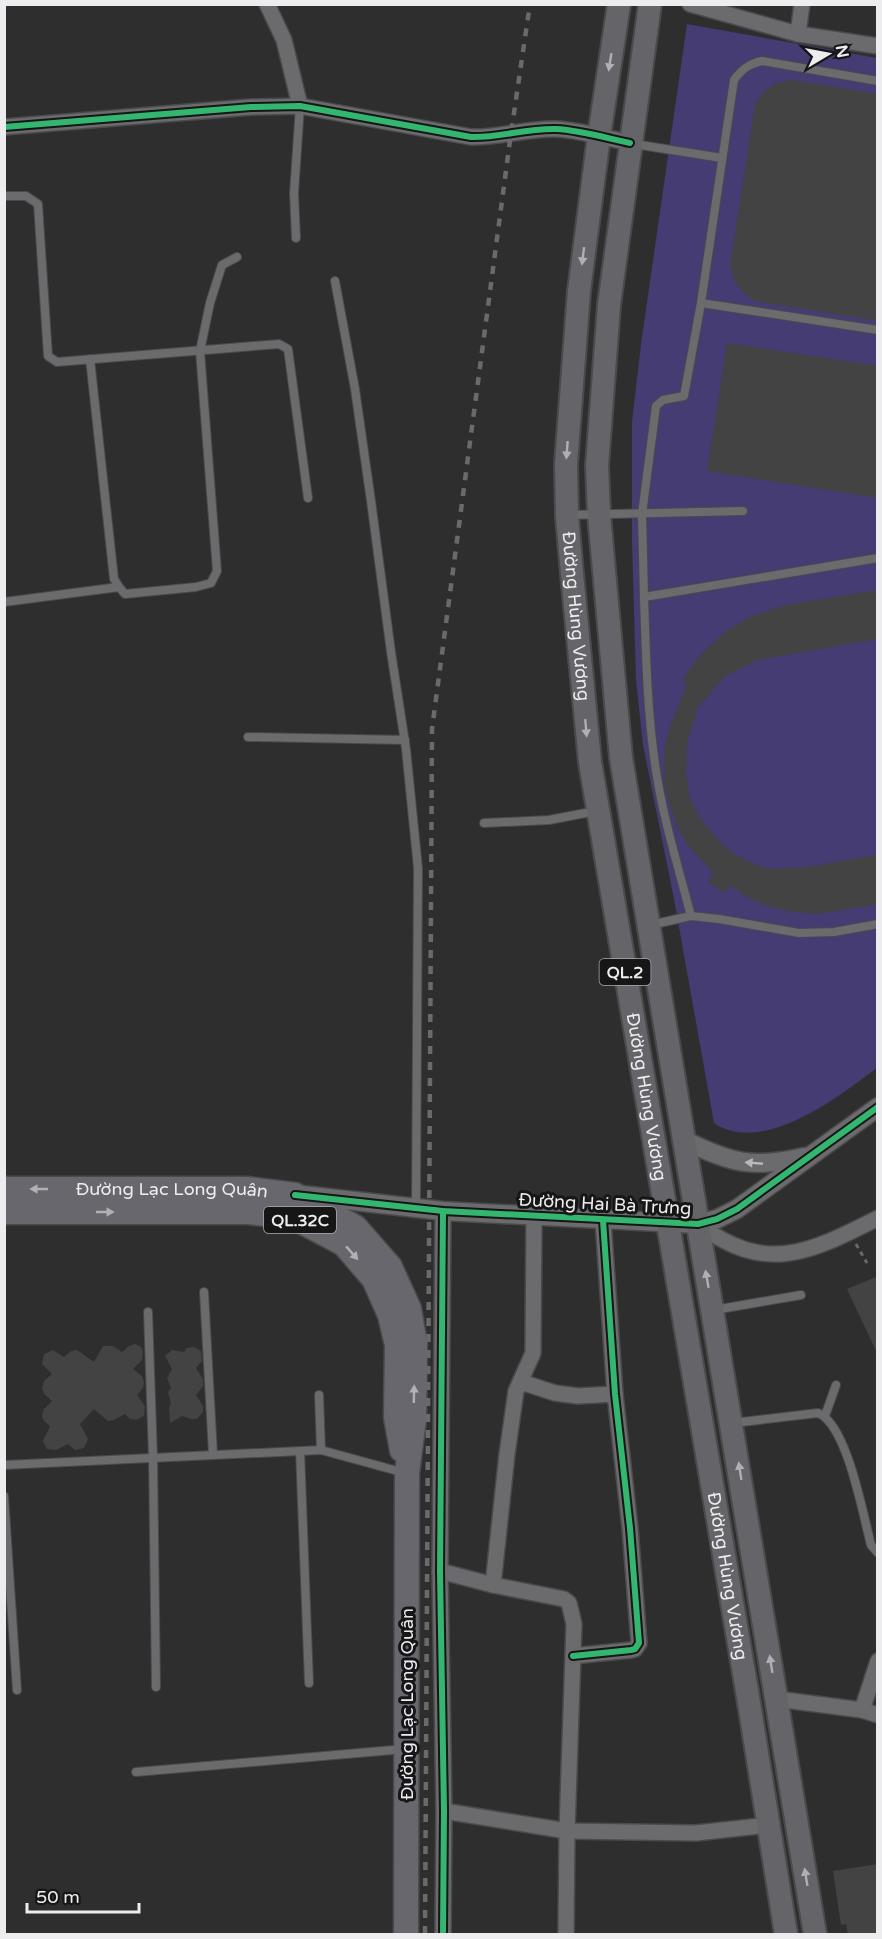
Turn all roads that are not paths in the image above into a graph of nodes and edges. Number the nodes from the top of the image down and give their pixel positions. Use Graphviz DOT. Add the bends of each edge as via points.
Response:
graph roads {
  1 [pos="267,4"];
  2 [pos="619,4"];
  3 [pos="650,4"];
  4 [pos="690,4"];
  5 [pos="802,4"];
  6 [pos="798,34"];
  7 [pos="878,46"];
  8 [pos="878,81"];
  9 [pos="300,106"];
  10 [pos="4,127"];
  11 [pos="599,136"];
  12 [pos="630,143"];
  13 [pos="722,158"];
  14 [pos="4,196"];
  15 [pos="296,238"];
  16 [pos="237,257"];
  17 [pos="335,281"];
  18 [pos="701,303"];
  19 [pos="878,330"];
  20 [pos="200,351"];
  21 [pos="90,359"];
  22 [pos="308,498"];
  23 [pos="743,511"];
  24 [pos="599,514"];
  25 [pos="642,514"];
  26 [pos="567,516"];
  27 [pos="878,558"];
  28 [pos="119,587"];
  29 [pos="644,597"];
  30 [pos="4,602"];
  31 [pos="248,736"];
  32 [pos="405,740"];
  33 [pos="598,811"];
  34 [pos="484,823"];
  35 [pos="691,916"];
  36 [pos="878,924"];
  37 [pos="649,925"];
  38 [pos="878,1107"];
  39 [pos="684,1140"];
  40 [pos="811,1156"];
  41 [pos="4,1189"];
  42 [pos="294,1206"];
  43 [pos="416,1209"];
  44 [pos="442,1211"];
  45 [pos="4,1212"];
  46 [pos="331,1214"];
  47 [pos="534,1216"];
  48 [pos="878,1218"];
  49 [pos="603,1220"];
  50 [pos="669,1224"];
  51 [pos="698,1224"];
  52 [pos="204,1292"];
  53 [pos="801,1295"];
  54 [pos="713,1311"];
  55 [pos="148,1312"];
  56 [pos="521,1382"];
  57 [pos="836,1385"];
  58 [pos="615,1394"];
  59 [pos="319,1395"];
  60 [pos="825,1416"];
  61 [pos="732,1424"];
  62 [pos="321,1450"];
  63 [pos="300,1451"];
  64 [pos="213,1454"];
  65 [pos="153,1456"];
  66 [pos="4,1465"];
  67 [pos="407,1473"];
  68 [pos="4,1496"];
  69 [pos="878,1553"];
  70 [pos="440,1571"];
  71 [pos="494,1585"];
  72 [pos="573,1656"];
  73 [pos="878,1661"];
  74 [pos="309,1683"];
  75 [pos="156,1687"];
  76 [pos="17,1690"];
  77 [pos="777,1699"];
  78 [pos="862,1710"];
  79 [pos="878,1715"];
  80 [pos="406,1749"];
  81 [pos="136,1772"];
  82 [pos="444,1811"];
  83 [pos="769,1825"];
  84 [pos="567,1831"];
  85 [pos="406,1935"];
  86 [pos="442,1935"];
  87 [pos="566,1935"];
  88 [pos="786,1935"];
  89 [pos="815,1935"];
  1 -- 9 [label="street" via="284,40"];
  2 -- 11 [label="main road, Đường Hùng Vương / QL.2, one-way"];
  3 -- 12 [label="main road, Đường Hùng Vương / QL.2"];
  4 -- 6 [label="street"];
  5 -- 6 [label="street"];
  6 -- 7 [label="street"];
  8 -- 13 [label="lane" via="752,63 734,80"];
  9 -- 10 [label="street"];
  9 -- 11 [label="street" via="471,137 556,129"];
  9 -- 15 [label="lane" via="294,193"];
  11 -- 12 [label="street"];
  11 -- 26 [label="main road, Đường Hùng Vương / QL.2, one-way" via="579,291 566,464"];
  12 -- 13 [label="lane"];
  12 -- 24 [label="main road, Đường Hùng Vương / QL.2" via="609,304 597,466"];
  13 -- 18 [label="lane"];
  14 -- 21 [label="lane" via="26,196 38,204 48,356 57,362"];
  16 -- 20 [label="lane" via="222,265"];
  17 -- 32 [label="lane" via="355,389"];
  18 -- 19 [label="lane"];
  18 -- 25 [label="lane" via="684,396 663,400 656,406"];
  20 -- 21 [label="lane"];
  20 -- 22 [label="lane" via="279,344 288,349"];
  20 -- 28 [label="lane" via="218,571 211,583 196,587 125,594"];
  21 -- 28 [label="lane" via="114,579"];
  23 -- 25 [label="lane"];
  24 -- 25 [label="lane"];
  24 -- 26 [label="lane"];
  24 -- 37 [label="main road, Đường Hùng Vương / QL.2" via="621,758"];
  25 -- 29 [label="lane"];
  26 -- 33 [label="main road, Đường Hùng Vương / QL.2, one-way"];
  27 -- 29 [label="lane"];
  28 -- 30 [label="lane"];
  29 -- 35 [label="lane" via="655,765"];
  31 -- 32 [label="lane"];
  32 -- 43 [label="lane" via="418,868"];
  33 -- 34 [label="lane" via="549,820"];
  33 -- 50 [label="main road, Đường Hùng Vương / QL.2"];
  35 -- 36 [label="lane" via="799,933"];
  35 -- 37 [label="lane"];
  37 -- 39 [label="main road, Đường Hùng Vương / QL.2"];
  38 -- 40 [label="street, Đường Hai Bà Trưng"];
  40 -- 39 [label="street, one-way" via="752,1164 720,1156"];
  39 -- 51 [label="main road, Đường Hùng Vương / QL.2"];
  40 -- 51 [label="street, Đường Hai Bà Trưng" via="736,1209"];
  42 -- 41 [label="highway, Đường Lạc Long Quân / QL.32C, one-way" via="247,1189"];
  42 -- 43 [label="street, Đường Hai Bà Trưng"];
  45 -- 42 [label="highway, Đường Lạc Long Quân / QL.32C, one-way" via="249,1212"];
  42 -- 46 [label="highway, Đường Lạc Long Quân / QL.32C"];
  42 -- 67 [label="highway, Đường Lạc Long Quân / QL.32C, one-way" via="344,1244 374,1279 390,1315 397,1345 396,1417"];
  43 -- 44 [label="street, Đường Hai Bà Trưng"];
  43 -- 46 [label="street, Đường Hai Bà Trưng"];
  44 -- 47 [label="street, Đường Hai Bà Trưng"];
  44 -- 70 [label="street"];
  67 -- 46 [label="highway, Đường Lạc Long Quân / QL.32C, one-way" via="414,1419 415,1354 409,1309 390,1267 355,1227"];
  47 -- 49 [label="street, Đường Hai Bà Trưng"];
  47 -- 56 [label="street" via="533,1353"];
  48 -- 51 [label="street" via="823,1245 769,1255 733,1246"];
  49 -- 50 [label="street, Đường Hai Bà Trưng"];
  49 -- 58 [label="street"];
  50 -- 51 [label="street, Đường Hai Bà Trưng"];
  50 -- 83 [label="main road, Đường Hùng Vương / QL.2"];
  54 -- 51 [label="main road, Đường Hùng Vương / QL.2, one-way"];
  52 -- 64 [label="lane"];
  53 -- 54 [label="lane"];
  54 -- 61 [label="main road, Đường Hùng Vương / QL.2"];
  55 -- 65 [label="lane"];
  56 -- 58 [label="street" via="578,1396"];
  56 -- 71 [label="street" via="516,1391 507,1454"];
  57 -- 60 [label="lane"];
  58 -- 72 [label="street" via="639,1643 631,1650"];
  59 -- 62 [label="lane"];
  60 -- 61 [label="lane" via="818,1413"];
  60 -- 69 [label="lane" via="847,1453 871,1545"];
  77 -- 61 [label="main road, Đường Hùng Vương / QL.2, one-way"];
  62 -- 63 [label="lane"];
  62 -- 67 [label="lane"];
  63 -- 64 [label="lane"];
  63 -- 74 [label="lane"];
  64 -- 65 [label="lane"];
  65 -- 66 [label="lane"];
  65 -- 75 [label="lane"];
  67 -- 80 [label="highway, Đường Lạc Long Quân / QL.32C"];
  68 -- 76 [label="lane"];
  70 -- 71 [label="street"];
  70 -- 82 [label="street"];
  71 -- 72 [label="street" via="569,1603 574,1624"];
  72 -- 84 [label="street"];
  73 -- 78 [label="street"];
  77 -- 78 [label="street"];
  89 -- 77 [label="main road, Đường Hùng Vương / QL.2, one-way"];
  78 -- 79 [label="street"];
  80 -- 81 [label="lane"];
  80 -- 85 [label="highway, Đường Lạc Long Quân / QL.32C"];
  82 -- 84 [label="street"];
  82 -- 86 [label="street"];
  83 -- 84 [label="street" via="696,1833"];
  83 -- 88 [label="main road, Đường Hùng Vương / QL.2"];
  84 -- 87 [label="street"];
}
